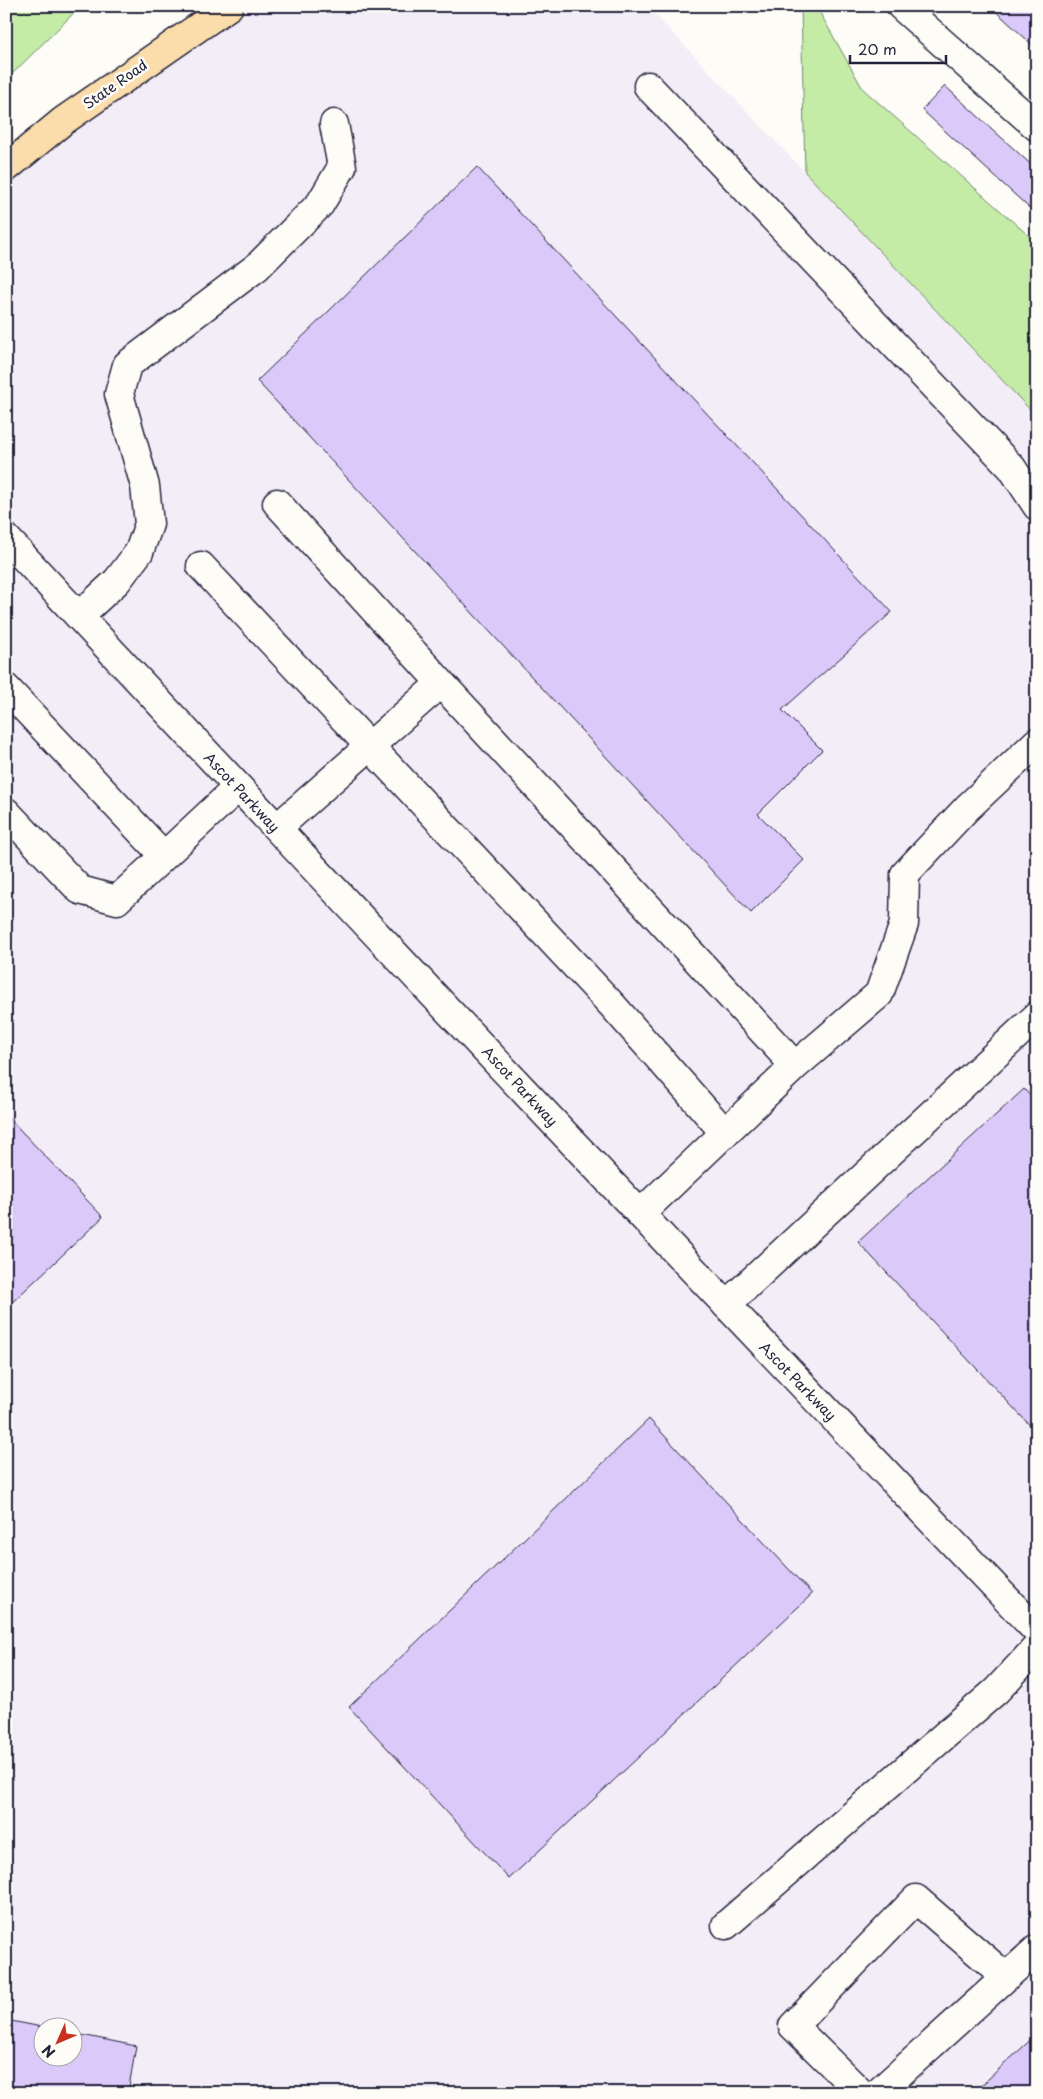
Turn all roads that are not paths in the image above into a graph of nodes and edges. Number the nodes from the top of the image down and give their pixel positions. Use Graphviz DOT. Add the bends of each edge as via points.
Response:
graph roads {
  1 [pos="229,6"];
  2 [pos="901,6"];
  3 [pos="648,86"];
  4 [pos="334,124"];
  5 [pos="1037,127"];
  6 [pos="6,168"];
  7 [pos="277,503"];
  8 [pos="1037,506"];
  9 [pos="6,538"];
  10 [pos="201,566"];
  11 [pos="78,616"];
  12 [pos="441,683"];
  13 [pos="6,688"];
  14 [pos="1037,742"];
  15 [pos="370,746"];
  16 [pos="238,787"];
  17 [pos="6,812"];
  18 [pos="276,828"];
  19 [pos="164,856"];
  20 [pos="1037,1016"];
  21 [pos="795,1066"];
  22 [pos="725,1133"];
  23 [pos="640,1214"];
  24 [pos="726,1305"];
  25 [pos="1037,1631"];
  26 [pos="1037,1647"];
  27 [pos="726,1924"];
  28 [pos="1037,1949"];
  29 [pos="1006,1977"];
  30 [pos="861,2093"];
  31 [pos="878,2093"];
  1 -- 6 [label="main road, State Road" via="62,122"];
  2 -- 5 [label="street"];
  3 -- 8 [label="street" via="1012,468"];
  4 -- 11 [label="street" via="342,166 320,204 257,267 127,365 118,394 145,486 148,524 134,559 117,581"];
  7 -- 12 [label="street"];
  9 -- 11 [label="street, Ascot Parkway"];
  10 -- 15 [label="street"];
  11 -- 16 [label="street, Ascot Parkway"];
  12 -- 15 [label="street"];
  12 -- 21 [label="street"];
  13 -- 19 [label="street"];
  14 -- 21 [label="street" via="967,808 905,874 904,924 879,994"];
  15 -- 18 [label="street"];
  15 -- 22 [label="street" via="613,1006"];
  16 -- 18 [label="street, Ascot Parkway"];
  16 -- 19 [label="street"];
  17 -- 19 [label="street" via="80,890 117,900"];
  18 -- 23 [label="street, Ascot Parkway"];
  20 -- 24 [label="street"];
  21 -- 22 [label="street"];
  22 -- 23 [label="street"];
  23 -- 24 [label="street, Ascot Parkway"];
  24 -- 25 [label="street, Ascot Parkway"];
  26 -- 27 [label="street" via="996,1691"];
  28 -- 29 [label="street"];
  29 -- 30 [label="street" via="916,1899 793,2026"];
  29 -- 31 [label="street"];
}
